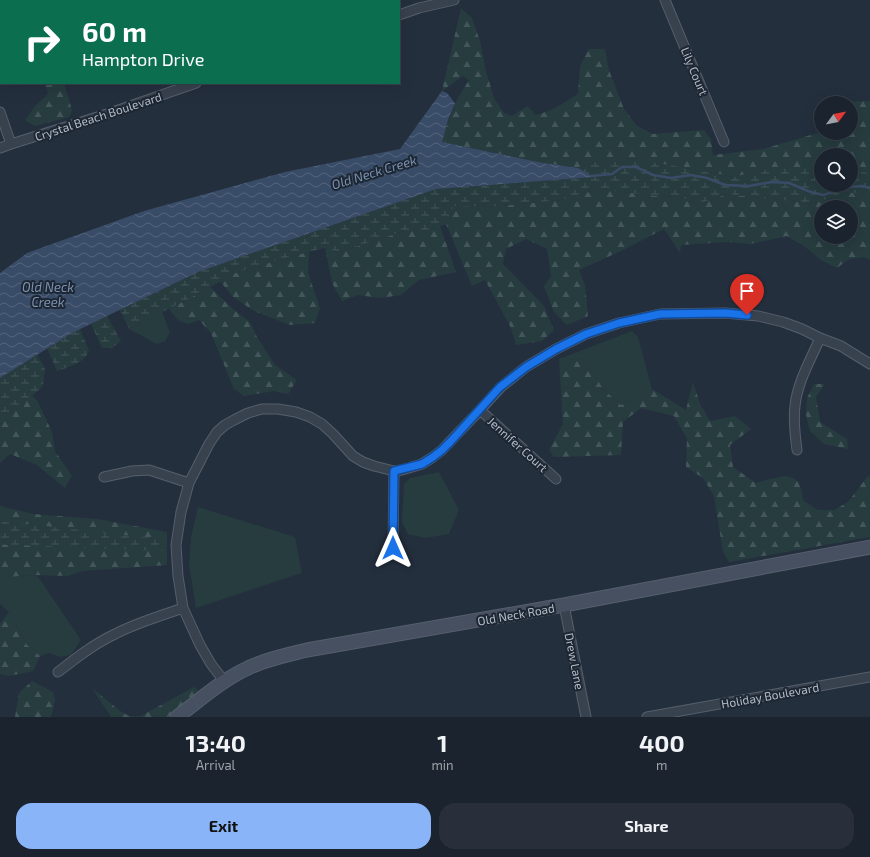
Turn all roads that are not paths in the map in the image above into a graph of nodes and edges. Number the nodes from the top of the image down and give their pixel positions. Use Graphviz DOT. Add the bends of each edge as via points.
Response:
graph roads {
  1 [pos="454,0"];
  2 [pos="665,0"];
  3 [pos="400,15"];
  4 [pos="193,84"];
  5 [pos="0,112"];
  6 [pos="724,142"];
  7 [pos="11,144"];
  8 [pos="0,148"];
  9 [pos="820,338"];
  10 [pos="870,364"];
  11 [pos="480,410"];
  12 [pos="797,450"];
  13 [pos="394,471"];
  14 [pos="104,477"];
  15 [pos="556,479"];
  16 [pos="189,483"];
  17 [pos="870,547"];
  18 [pos="393,548"];
  19 [pos="564,605"];
  20 [pos="184,608"];
  21 [pos="58,672"];
  22 [pos="870,677"];
  23 [pos="224,681"];
  24 [pos="177,717"];
  25 [pos="586,717"];
  26 [pos="646,717"];
  1 -- 3 [label="street"];
  2 -- 6 [label="street, Lily Court"];
  4 -- 7 [label="street, Crystal Beach Boulevard"];
  5 -- 7 [label="street"];
  7 -- 8 [label="street, Crystal Beach Boulevard"];
  9 -- 10 [label="street" via="841,346"];
  9 -- 11 [label="street" via="783,322 758,316 701,312 660,314 619,323 586,334 556,349 500,387"];
  9 -- 12 [label="street" via="799,386 795,405"];
  11 -- 13 [label="street" via="433,457 422,464"];
  11 -- 15 [label="street, Jennifer Court"];
  13 -- 16 [label="street" via="363,462 353,456 322,424 310,417 278,408 248,413 225,425 209,444"];
  13 -- 18 [label="street"];
  14 -- 16 [label="street" via="132,470 149,470"];
  16 -- 20 [label="street" via="176,545"];
  17 -- 19 [label="street, Old Neck Road"];
  19 -- 23 [label="street, Old Neck Road" via="307,650 260,663"];
  19 -- 25 [label="street, Drew Lane"];
  20 -- 21 [label="street" via="114,634"];
  20 -- 23 [label="street" via="200,645"];
  22 -- 26 [label="street, Holiday Boulevard"];
  23 -- 24 [label="street, Old Neck Road"];
}
